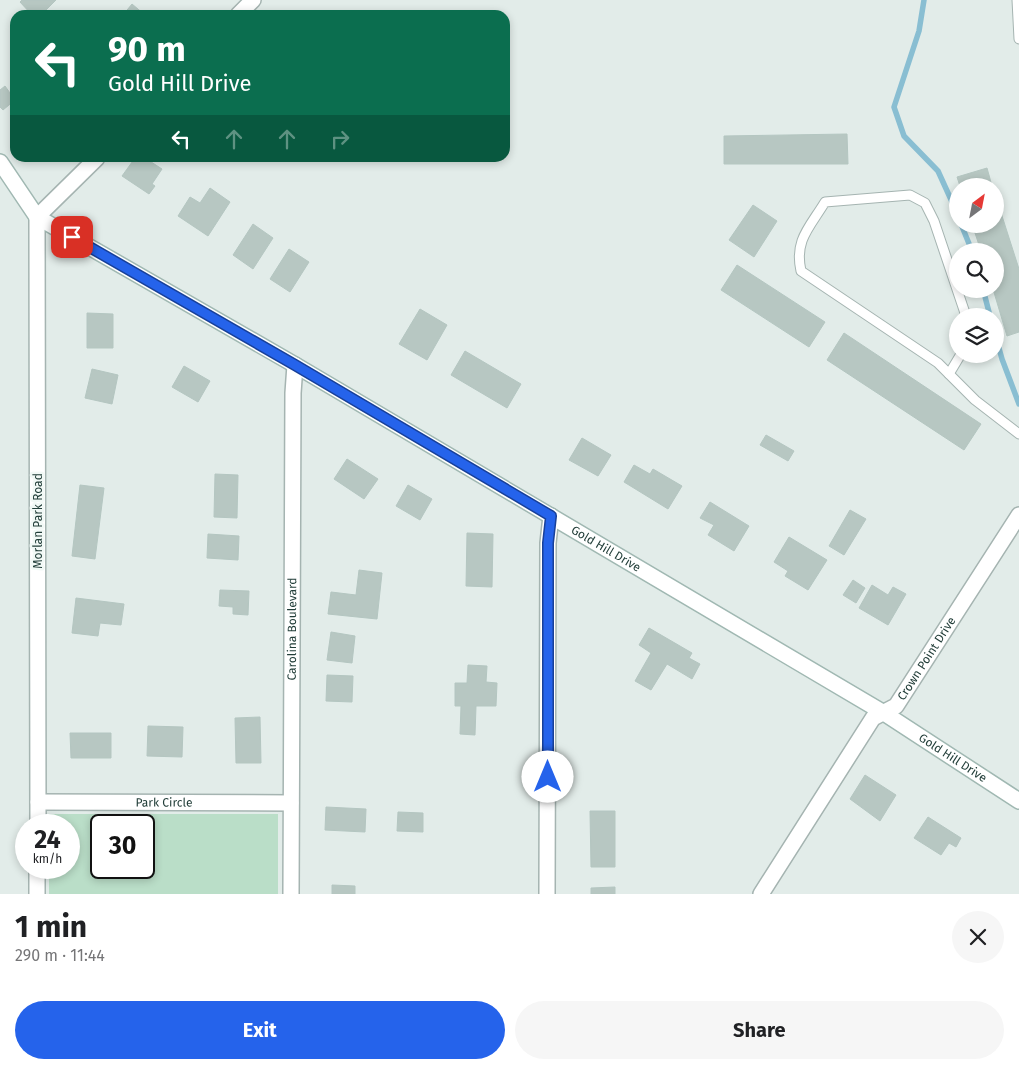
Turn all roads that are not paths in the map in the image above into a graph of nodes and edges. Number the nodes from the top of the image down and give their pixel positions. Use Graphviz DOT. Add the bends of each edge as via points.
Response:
graph roads {
  1 [pos="253,0"];
  2 [pos="1017,0"];
  3 [pos="243,10"];
  4 [pos="1018,13"];
  5 [pos="1019,39"];
  6 [pos="0,162"];
  7 [pos="93,162"];
  8 [pos="38,217"];
  9 [pos="963,308"];
  10 [pos="956,363"];
  11 [pos="295,365"];
  12 [pos="949,374"];
  13 [pos="1019,434"];
  14 [pos="1019,515"];
  15 [pos="551,516"];
  16 [pos="884,713"];
  17 [pos="1019,801"];
  18 [pos="38,802"];
  19 [pos="290,803"];
  20 [pos="38,814"];
  21 [pos="38,879"];
  22 [pos="37,894"];
  23 [pos="291,894"];
  24 [pos="547,894"];
  25 [pos="762,894"];
  1 -- 3 [label="street"];
  2 -- 4 [label="lane"];
  4 -- 5 [label="lane"];
  6 -- 8 [label="street, Gold Hill Drive"];
  7 -- 8 [label="street"];
  8 -- 11 [label="street, Gold Hill Drive"];
  8 -- 18 [label="street, Morlan Park Road"];
  9 -- 12 [label="lane" via="926,203 910,195 825,202 799,244 801,271 938,363"];
  10 -- 12 [label="lane"];
  11 -- 15 [label="street, Gold Hill Drive"];
  11 -- 19 [label="street, Carolina Boulevard" via="292,393"];
  12 -- 13 [label="lane" via="975,400"];
  14 -- 16 [label="street, Crown Point Drive" via="896,706"];
  15 -- 16 [label="street, Gold Hill Drive"];
  15 -- 24 [label="street" via="548,543"];
  16 -- 17 [label="street, Gold Hill Drive"];
  16 -- 25 [label="street, Crown Point Drive" via="873,718"];
  18 -- 19 [label="street, Park Circle"];
  18 -- 20 [label="street, Morlan Park Road"];
  19 -- 23 [label="street, Carolina Boulevard"];
  21 -- 22 [label="street"];
}
